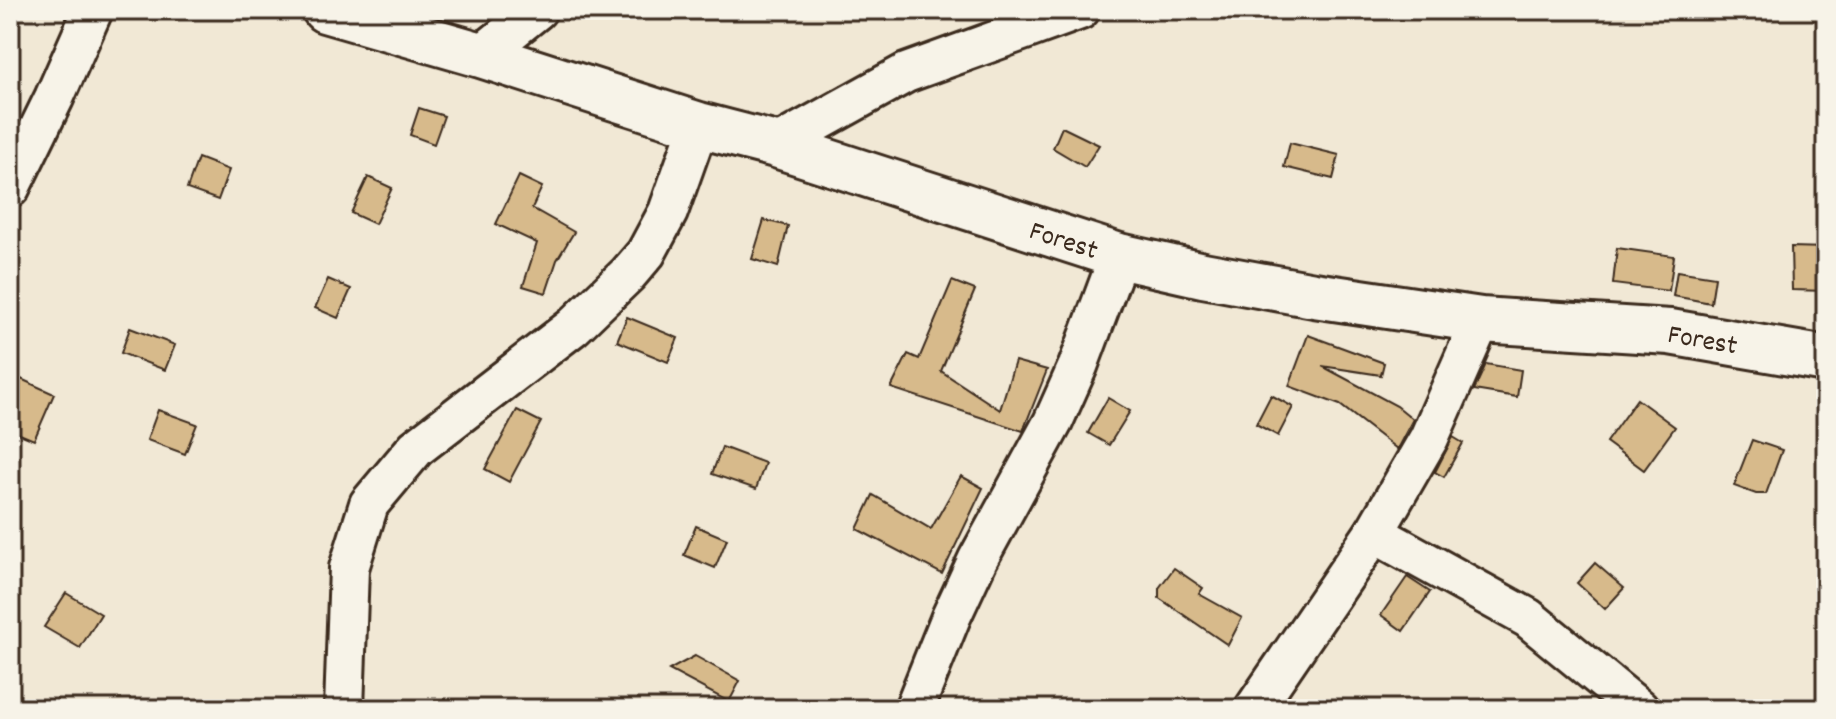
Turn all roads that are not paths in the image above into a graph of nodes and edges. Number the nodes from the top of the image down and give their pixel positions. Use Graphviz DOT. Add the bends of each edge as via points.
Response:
graph roads {
  1 [pos="93,10"];
  2 [pos="325,10"];
  3 [pos="537,10"];
  4 [pos="1080,10"];
  5 [pos="481,55"];
  6 [pos="699,125"];
  7 [pos="776,145"];
  8 [pos="10,188"];
  9 [pos="1119,256"];
  10 [pos="1481,320"];
  11 [pos="1826,359"];
  12 [pos="1374,533"];
  13 [pos="344,709"];
  14 [pos="914,709"];
  15 [pos="1254,709"];
  16 [pos="1639,709"];
  1 -- 8 [label="street"];
  2 -- 5 [label="street, Forest"];
  3 -- 5 [label="street"];
  4 -- 7 [label="street" via="906,73"];
  5 -- 6 [label="street, Forest"];
  6 -- 7 [label="street, Forest"];
  6 -- 13 [label="street" via="668,212 628,274 573,327 416,448 369,504 349,568"];
  7 -- 9 [label="street, Forest"];
  9 -- 10 [label="street, Forest" via="1314,295"];
  9 -- 14 [label="street" via="1053,422 978,559"];
  10 -- 11 [label="street, Forest" via="1670,332"];
  10 -- 12 [label="street" via="1429,438"];
  12 -- 15 [label="street"];
  12 -- 16 [label="street" via="1528,618"];
}
